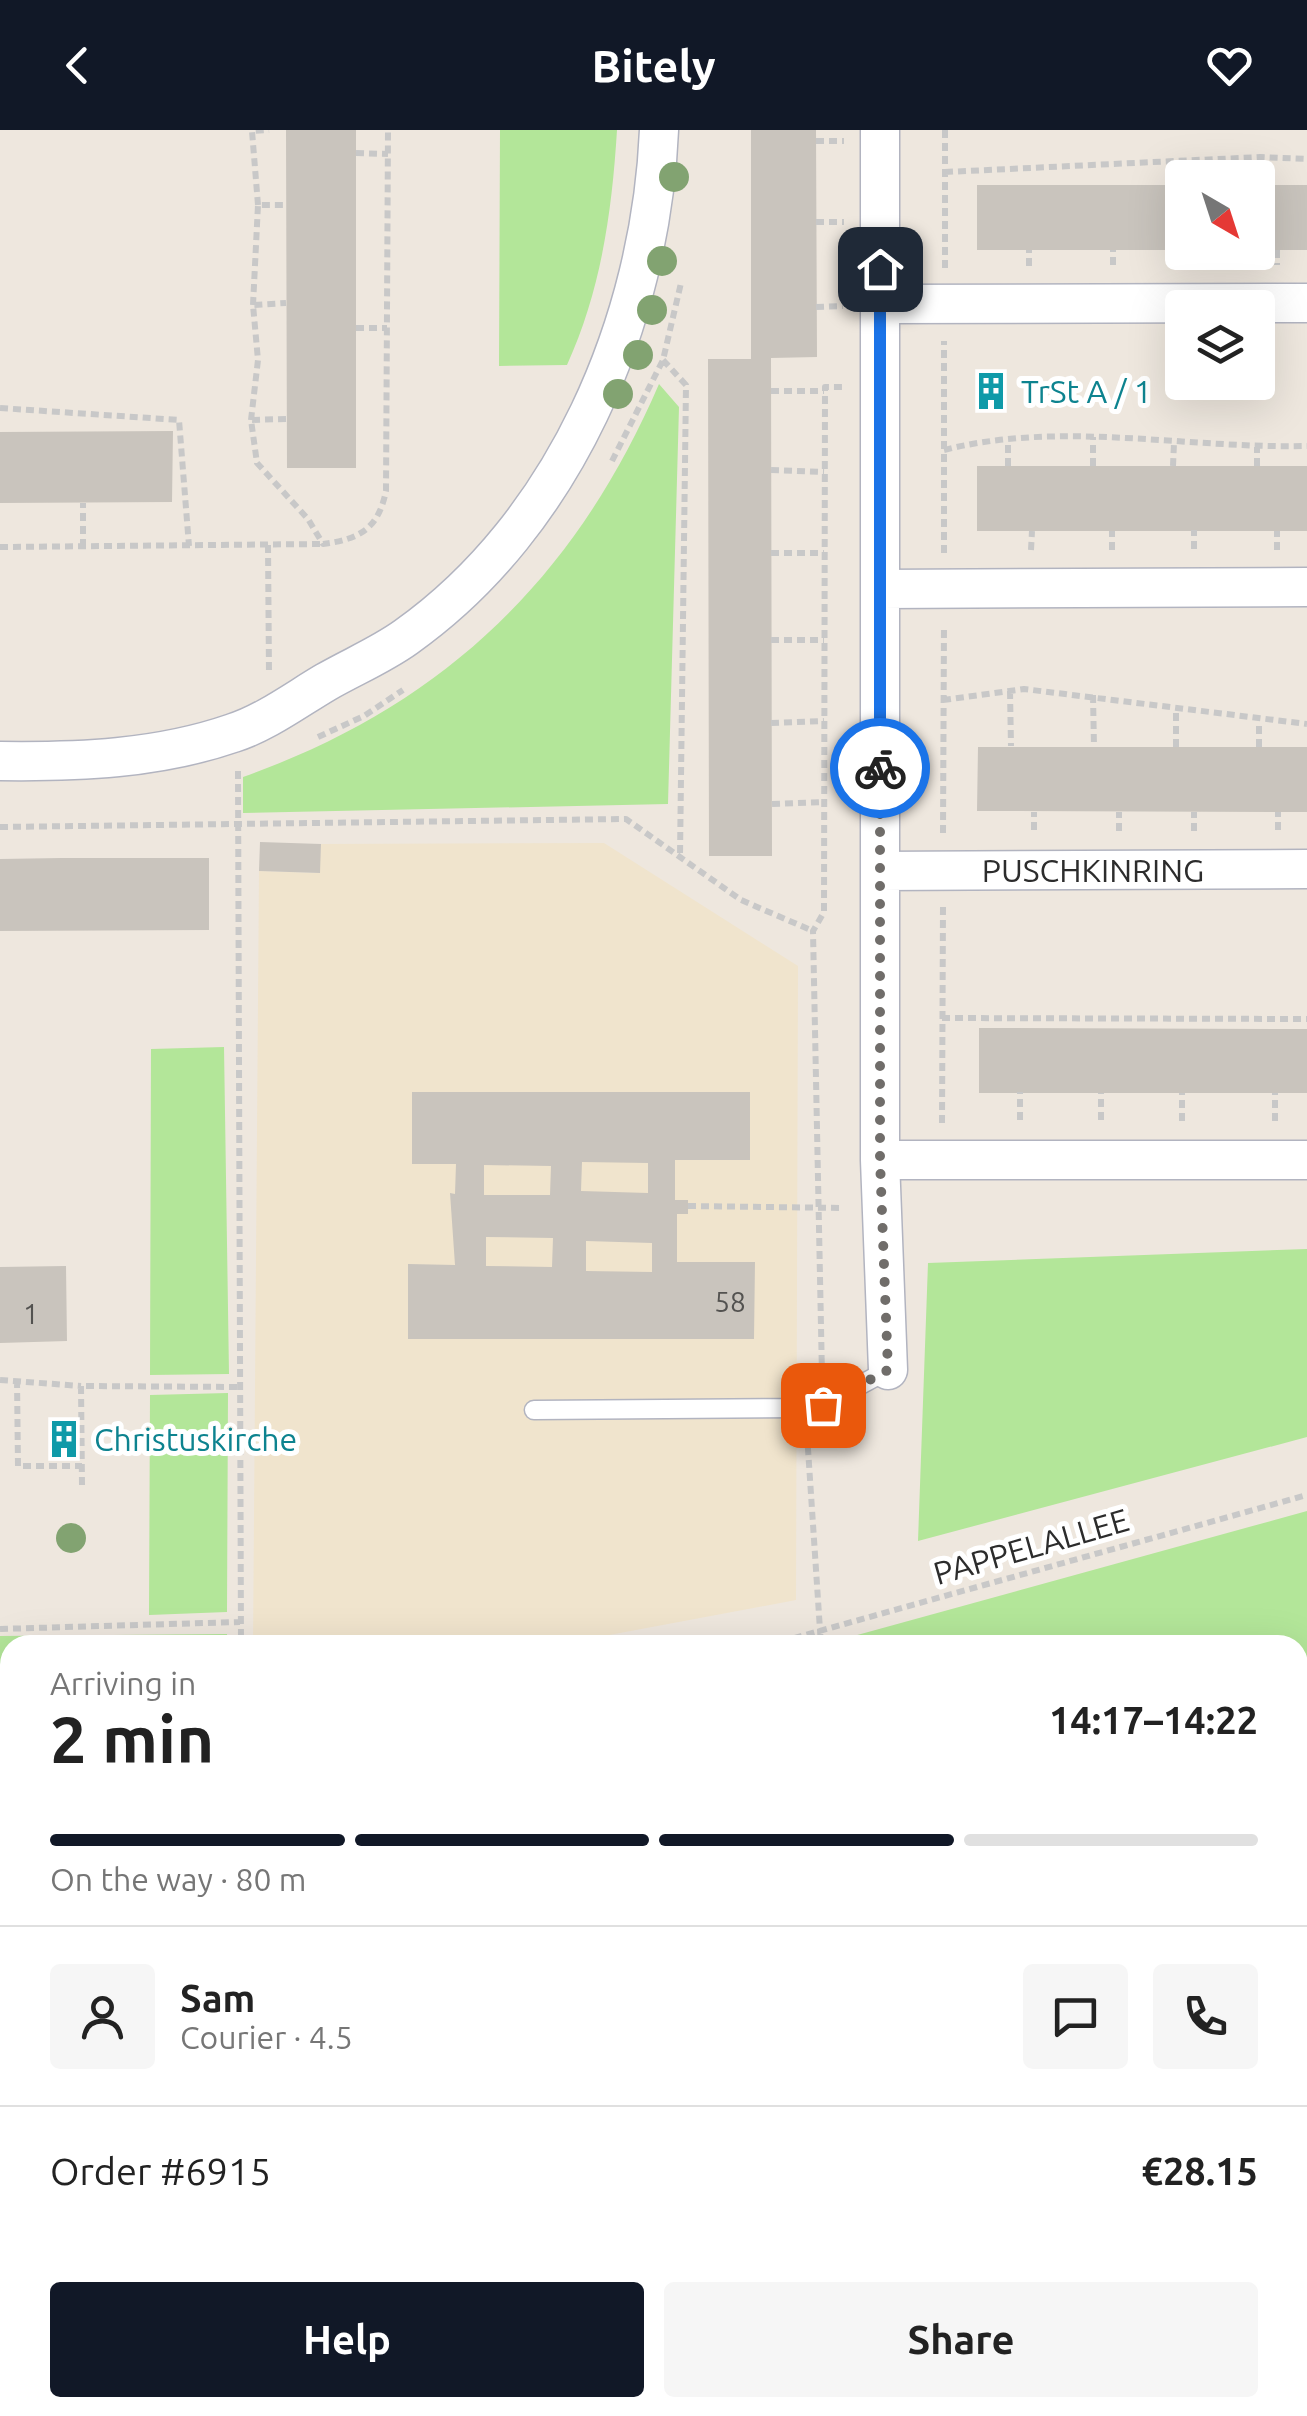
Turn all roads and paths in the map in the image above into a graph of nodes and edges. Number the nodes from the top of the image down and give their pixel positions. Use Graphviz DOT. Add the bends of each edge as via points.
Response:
graph roads {
  1 [pos="252,130"];
  2 [pos="269,130"];
  3 [pos="388,130"];
  4 [pos="659,130"];
  5 [pos="945,130"];
  6 [pos="868,136"];
  7 [pos="816,141"];
  8 [pos="356,153"];
  9 [pos="388,154"];
  10 [pos="1307,158"];
  11 [pos="945,172"];
  12 [pos="258,204"];
  13 [pos="286,205"];
  14 [pos="816,222"];
  15 [pos="855,222"];
  16 [pos="286,303"];
  17 [pos="1307,303"];
  18 [pos="253,304"];
  19 [pos="944,304"];
  20 [pos="868,305"];
  21 [pos="816,307"];
  22 [pos="356,328"];
  23 [pos="387,328"];
  24 [pos="663,360"];
  25 [pos="854,386"];
  26 [pos="771,391"];
  27 [pos="824,391"];
  28 [pos="0,408"];
  29 [pos="286,419"];
  30 [pos="252,420"];
  31 [pos="1093,438"];
  32 [pos="1008,440"];
  33 [pos="1174,443"];
  34 [pos="1307,446"];
  35 [pos="1257,447"];
  36 [pos="944,450"];
  37 [pos="1008,466"];
  38 [pos="1093,466"];
  39 [pos="1173,466"];
  40 [pos="1257,466"];
  41 [pos="771,470"];
  42 [pos="824,472"];
  43 [pos="83,503"];
  44 [pos="323,544"];
  45 [pos="268,545"];
  46 [pos="189,546"];
  47 [pos="0,547"];
  48 [pos="83,547"];
  49 [pos="771,553"];
  50 [pos="824,553"];
  51 [pos="1307,587"];
  52 [pos="882,589"];
  53 [pos="944,589"];
  54 [pos="771,640"];
  55 [pos="824,640"];
  56 [pos="285,669"];
  57 [pos="269,677"];
  58 [pos="1010,691"];
  59 [pos="1093,695"];
  60 [pos="944,700"];
  61 [pos="1176,708"];
  62 [pos="824,721"];
  63 [pos="1259,721"];
  64 [pos="771,723"];
  65 [pos="1307,724"];
  66 [pos="236,732"];
  67 [pos="1011,746"];
  68 [pos="1094,747"];
  69 [pos="1176,747"];
  70 [pos="1259,747"];
  71 [pos="0,761"];
  72 [pos="824,802"];
  73 [pos="772,804"];
  74 [pos="240,821"];
  75 [pos="0,826"];
  76 [pos="680,857"];
  77 [pos="1307,869"];
  78 [pos="943,870"];
  79 [pos="880,871"];
  80 [pos="813,931"];
  81 [pos="942,1018"];
  82 [pos="1307,1019"];
  83 [pos="1020,1092"];
  84 [pos="1101,1092"];
  85 [pos="1182,1093"];
  86 [pos="1276,1093"];
  87 [pos="1020,1120"];
  88 [pos="1101,1120"];
  89 [pos="1182,1121"];
  90 [pos="1276,1121"];
  91 [pos="880,1160"];
  92 [pos="944,1160"];
  93 [pos="1307,1160"];
  94 [pos="688,1206"];
  95 [pos="819,1208"];
  96 [pos="883,1208"];
  97 [pos="888,1370"];
  98 [pos="0,1380"];
  99 [pos="17,1380"];
  100 [pos="80,1386"];
  101 [pos="240,1387"];
  102 [pos="815,1406"];
  103 [pos="534,1410"];
  104 [pos="82,1466"];
  105 [pos="82,1485"];
  106 [pos="1307,1495"];
  107 [pos="240,1622"];
  108 [pos="0,1629"];
  109 [pos="820,1632"];
  110 [pos="241,1635"];
  111 [pos="808,1635"];
  112 [pos="820,1635"];
  1 -- 2 [label="path"];
  1 -- 12 [label="path"];
  3 -- 9 [label="path"];
  4 -- 66 [label="street" via="640,265 611,368 530,515 406,637"];
  5 -- 11 [label="path"];
  6 -- 7 [label="path"];
  6 -- 20 [label="street"];
  8 -- 9 [label="path"];
  9 -- 23 [label="path"];
  10 -- 11 [label="path"];
  11 -- 19 [label="path"];
  12 -- 13 [label="path"];
  12 -- 18 [label="path"];
  14 -- 15 [label="path"];
  16 -- 18 [label="path"];
  17 -- 19 [label="street"];
  18 -- 30 [label="path" via="258,360"];
  19 -- 20 [label="street"];
  19 -- 36 [label="path"];
  20 -- 21 [label="path"];
  20 -- 52 [label="street"];
  22 -- 23 [label="path"];
  23 -- 44 [label="path" via="382,512 352,540"];
  24 -- 76 [label="path" via="686,385"];
  25 -- 27 [label="path"];
  26 -- 27 [label="path"];
  27 -- 42 [label="path"];
  28 -- 46 [label="path" via="179,420"];
  29 -- 30 [label="path"];
  30 -- 44 [label="path" via="257,463"];
  31 -- 32 [label="path"];
  31 -- 33 [label="path"];
  31 -- 38 [label="path"];
  32 -- 36 [label="path"];
  32 -- 37 [label="path"];
  33 -- 35 [label="path"];
  33 -- 39 [label="path"];
  34 -- 35 [label="path"];
  35 -- 40 [label="path"];
  36 -- 53 [label="path"];
  41 -- 42 [label="path"];
  42 -- 50 [label="path"];
  43 -- 48 [label="path"];
  44 -- 45 [label="path"];
  45 -- 46 [label="path"];
  45 -- 57 [label="path"];
  46 -- 48 [label="path"];
  47 -- 48 [label="path"];
  49 -- 50 [label="path"];
  50 -- 55 [label="path"];
  51 -- 53 [label="street"];
  52 -- 53 [label="street"];
  52 -- 79 [label="street"];
  53 -- 60 [label="path"];
  54 -- 55 [label="path"];
  55 -- 62 [label="path"];
  56 -- 57 [label="path"];
  57 -- 66 [label="path"];
  58 -- 59 [label="path"];
  58 -- 60 [label="path"];
  58 -- 67 [label="path"];
  59 -- 61 [label="path"];
  59 -- 68 [label="path"];
  60 -- 78 [label="path"];
  61 -- 63 [label="path"];
  61 -- 69 [label="path"];
  62 -- 64 [label="path"];
  62 -- 72 [label="path"];
  63 -- 65 [label="path"];
  63 -- 70 [label="path"];
  66 -- 71 [label="street" via="166,751"];
  66 -- 74 [label="path"];
  72 -- 73 [label="path"];
  72 -- 80 [label="path" via="824,912"];
  74 -- 75 [label="path"];
  74 -- 76 [label="path" via="626,819"];
  74 -- 101 [label="path"];
  76 -- 80 [label="path" via="741,900"];
  77 -- 78 [label="street, PUSCHKINRING"];
  78 -- 79 [label="street, PUSCHKINRING"];
  78 -- 81 [label="path"];
  79 -- 91 [label="street"];
  80 -- 95 [label="path"];
  81 -- 82 [label="path"];
  81 -- 92 [label="path"];
  83 -- 87 [label="path"];
  84 -- 88 [label="path"];
  85 -- 89 [label="path"];
  86 -- 90 [label="path"];
  91 -- 92 [label="street"];
  91 -- 96 [label="street"];
  92 -- 93 [label="street"];
  94 -- 95 [label="path"];
  95 -- 96 [label="path"];
  95 -- 102 [label="path"];
  96 -- 97 [label="street"];
  97 -- 102 [label="lane"];
  98 -- 99 [label="path"];
  99 -- 100 [label="path"];
  99 -- 104 [label="path" via="18,1466"];
  100 -- 101 [label="path"];
  100 -- 104 [label="path"];
  101 -- 107 [label="path"];
  102 -- 103 [label="lane"];
  102 -- 109 [label="path"];
  104 -- 105 [label="path"];
  106 -- 109 [label="path, PAPPELALLEE"];
  107 -- 108 [label="path"];
  107 -- 110 [label="path"];
  109 -- 111 [label="path, PAPPELALLEE"];
  109 -- 112 [label="path"];
}
